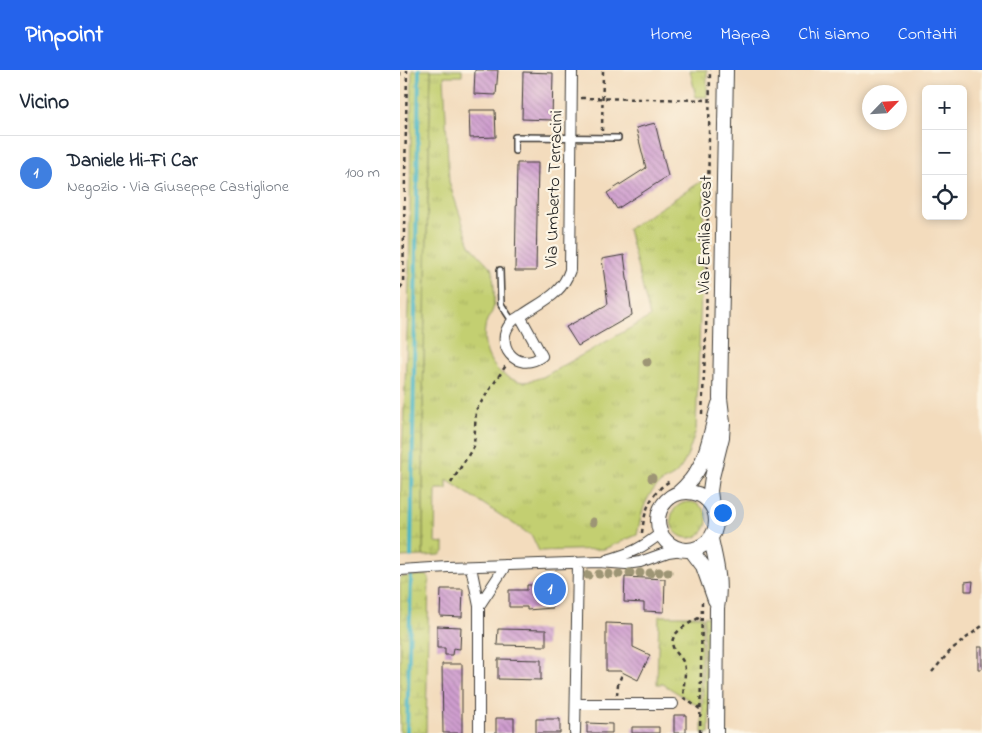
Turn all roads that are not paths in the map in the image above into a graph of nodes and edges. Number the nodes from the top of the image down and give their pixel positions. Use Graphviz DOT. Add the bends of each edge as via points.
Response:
graph roads {
  1 [pos="572,70"];
  2 [pos="726,70"];
  3 [pos="571,137"];
  4 [pos="618,138"];
  5 [pos="515,150"];
  6 [pos="500,270"];
  7 [pos="516,319"];
  8 [pos="720,398"];
  9 [pos="677,494"];
  10 [pos="712,506"];
  11 [pos="661,533"];
  12 [pos="711,539"];
  13 [pos="686,550"];
  14 [pos="599,562"];
  15 [pos="578,563"];
  16 [pos="506,565"];
  17 [pos="488,566"];
  18 [pos="471,567"];
  19 [pos="400,570"];
  20 [pos="488,591"];
  21 [pos="479,606"];
  22 [pos="717,608"];
  23 [pos="576,704"];
  24 [pos="673,704"];
  25 [pos="479,733"];
  26 [pos="576,733"];
  27 [pos="716,733"];
  1 -- 3 [label="street, Via Umberto Terracini"];
  2 -- 8 [label="main road, Via Emilia Ovest"];
  3 -- 4 [label="lane"];
  3 -- 5 [label="lane" via="515,137"];
  3 -- 7 [label="street, Via Umberto Terracini" via="570,270 560,290"];
  6 -- 7 [label="lane" via="501,304"];
  7 -- 7 [label="street" via="542,356 536,361 515,360 508,351 506,332"];
  8 -- 9 [label="main road, Via Emilia Ovest" via="703,462 696,476"];
  8 -- 10 [label="main road, Via Emilia Ovest" via="722,437 712,477"];
  9 -- 10 [label="main road" via="698,494"];
  9 -- 11 [label="main road" via="662,506 659,515"];
  10 -- 12 [label="main road" via="716,524"];
  11 -- 13 [label="main road" via="674,547"];
  11 -- 14 [label="street" via="632,553"];
  12 -- 13 [label="main road" via="704,545"];
  12 -- 22 [label="main road" via="719,575"];
  13 -- 14 [label="street" via="626,564"];
  13 -- 22 [label="main road" via="703,566"];
  14 -- 15 [label="street"];
  15 -- 16 [label="street"];
  15 -- 23 [label="street"];
  16 -- 17 [label="street"];
  16 -- 20 [label="street"];
  17 -- 18 [label="street"];
  17 -- 20 [label="street"];
  18 -- 19 [label="street"];
  18 -- 21 [label="street"];
  20 -- 21 [label="street"];
  21 -- 25 [label="street"];
  22 -- 27 [label="main road"];
  23 -- 24 [label="street"];
  23 -- 26 [label="street"];
}
